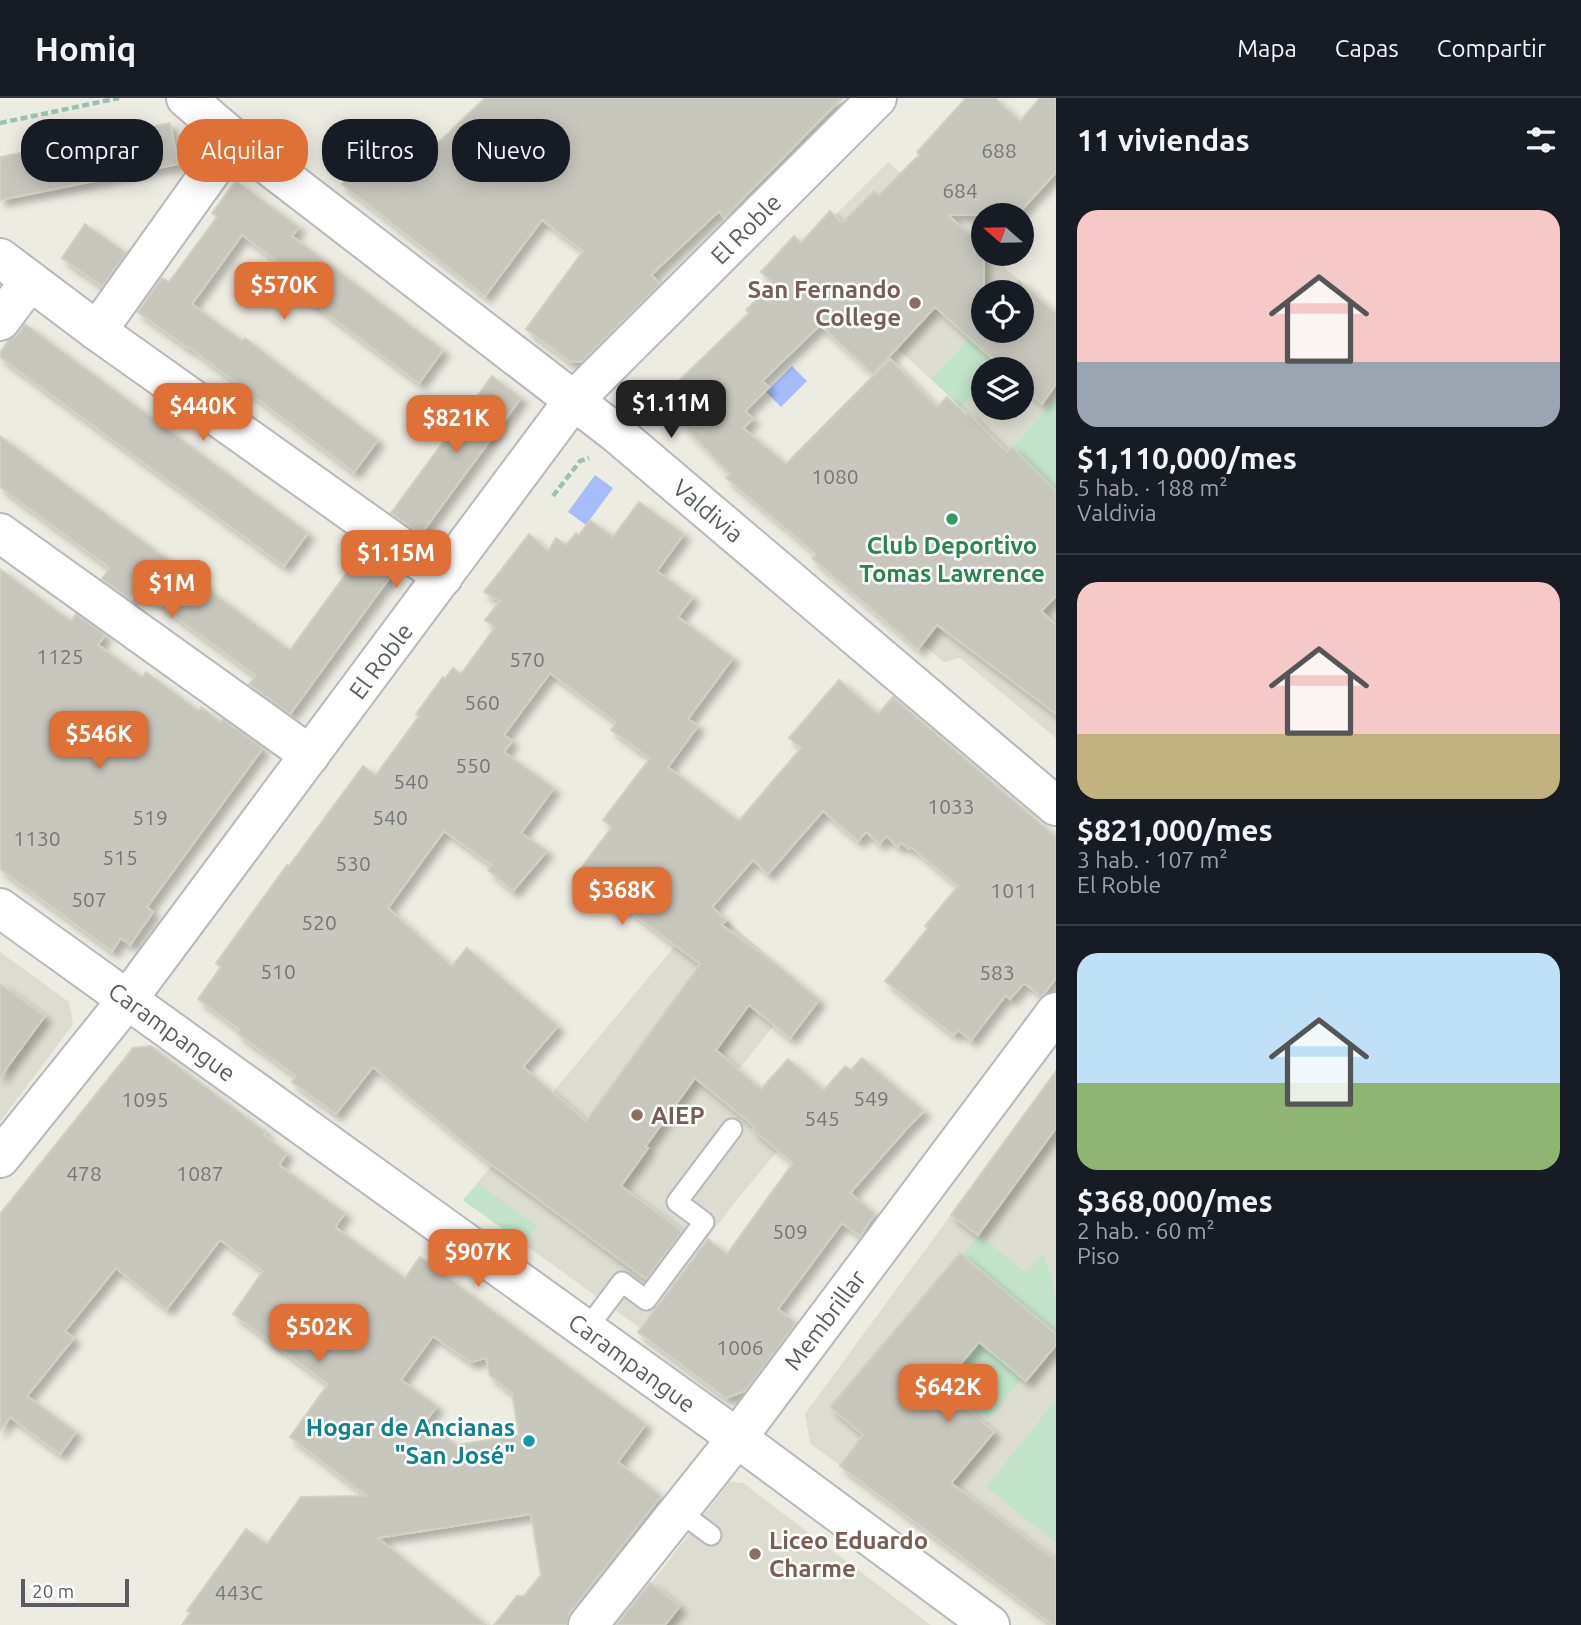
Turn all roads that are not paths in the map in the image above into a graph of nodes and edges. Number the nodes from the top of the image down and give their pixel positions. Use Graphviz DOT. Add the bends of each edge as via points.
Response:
graph roads {
  1 [pos="186,98"];
  2 [pos="877,98"];
  3 [pos="211,119"];
  4 [pos="203,182"];
  5 [pos="290,182"];
  6 [pos="0,258"];
  7 [pos="30,281"];
  8 [pos="0,321"];
  9 [pos="97,331"];
  10 [pos="573,401"];
  11 [pos="0,533"];
  12 [pos="443,577"];
  13 [pos="310,755"];
  14 [pos="1056,806"];
  15 [pos="0,908"];
  16 [pos="127,1000"];
  17 [pos="1053,1024"];
  18 [pos="732,1129"];
  19 [pos="0,1157"];
  20 [pos="586,1330"];
  21 [pos="737,1438"];
  22 [pos="679,1511"];
  23 [pos="711,1535"];
  24 [pos="588,1625"];
  25 [pos="990,1625"];
  1 -- 3 [label="street, Valdivia"];
  2 -- 10 [label="street, El Roble"];
  4 -- 9 [label="street"];
  5 -- 10 [label="street, Valdivia"];
  6 -- 7 [label="street"];
  7 -- 8 [label="street"];
  7 -- 9 [label="street"];
  9 -- 12 [label="street"];
  10 -- 12 [label="street, El Roble"];
  10 -- 14 [label="street, Valdivia"];
  11 -- 13 [label="street"];
  12 -- 13 [label="street, El Roble"];
  13 -- 16 [label="street, El Roble"];
  15 -- 16 [label="street, Carampangue"];
  16 -- 19 [label="street, El Roble"];
  16 -- 20 [label="street, Carampangue"];
  17 -- 21 [label="street, Membrillar"];
  18 -- 20 [label="lane" via="677,1202 704,1222 646,1300 622,1282"];
  20 -- 21 [label="street, Carampangue"];
  21 -- 22 [label="street, Membrillar"];
  21 -- 25 [label="street, Carampangue"];
  22 -- 23 [label="lane"];
  22 -- 24 [label="street, Membrillar"];
}
